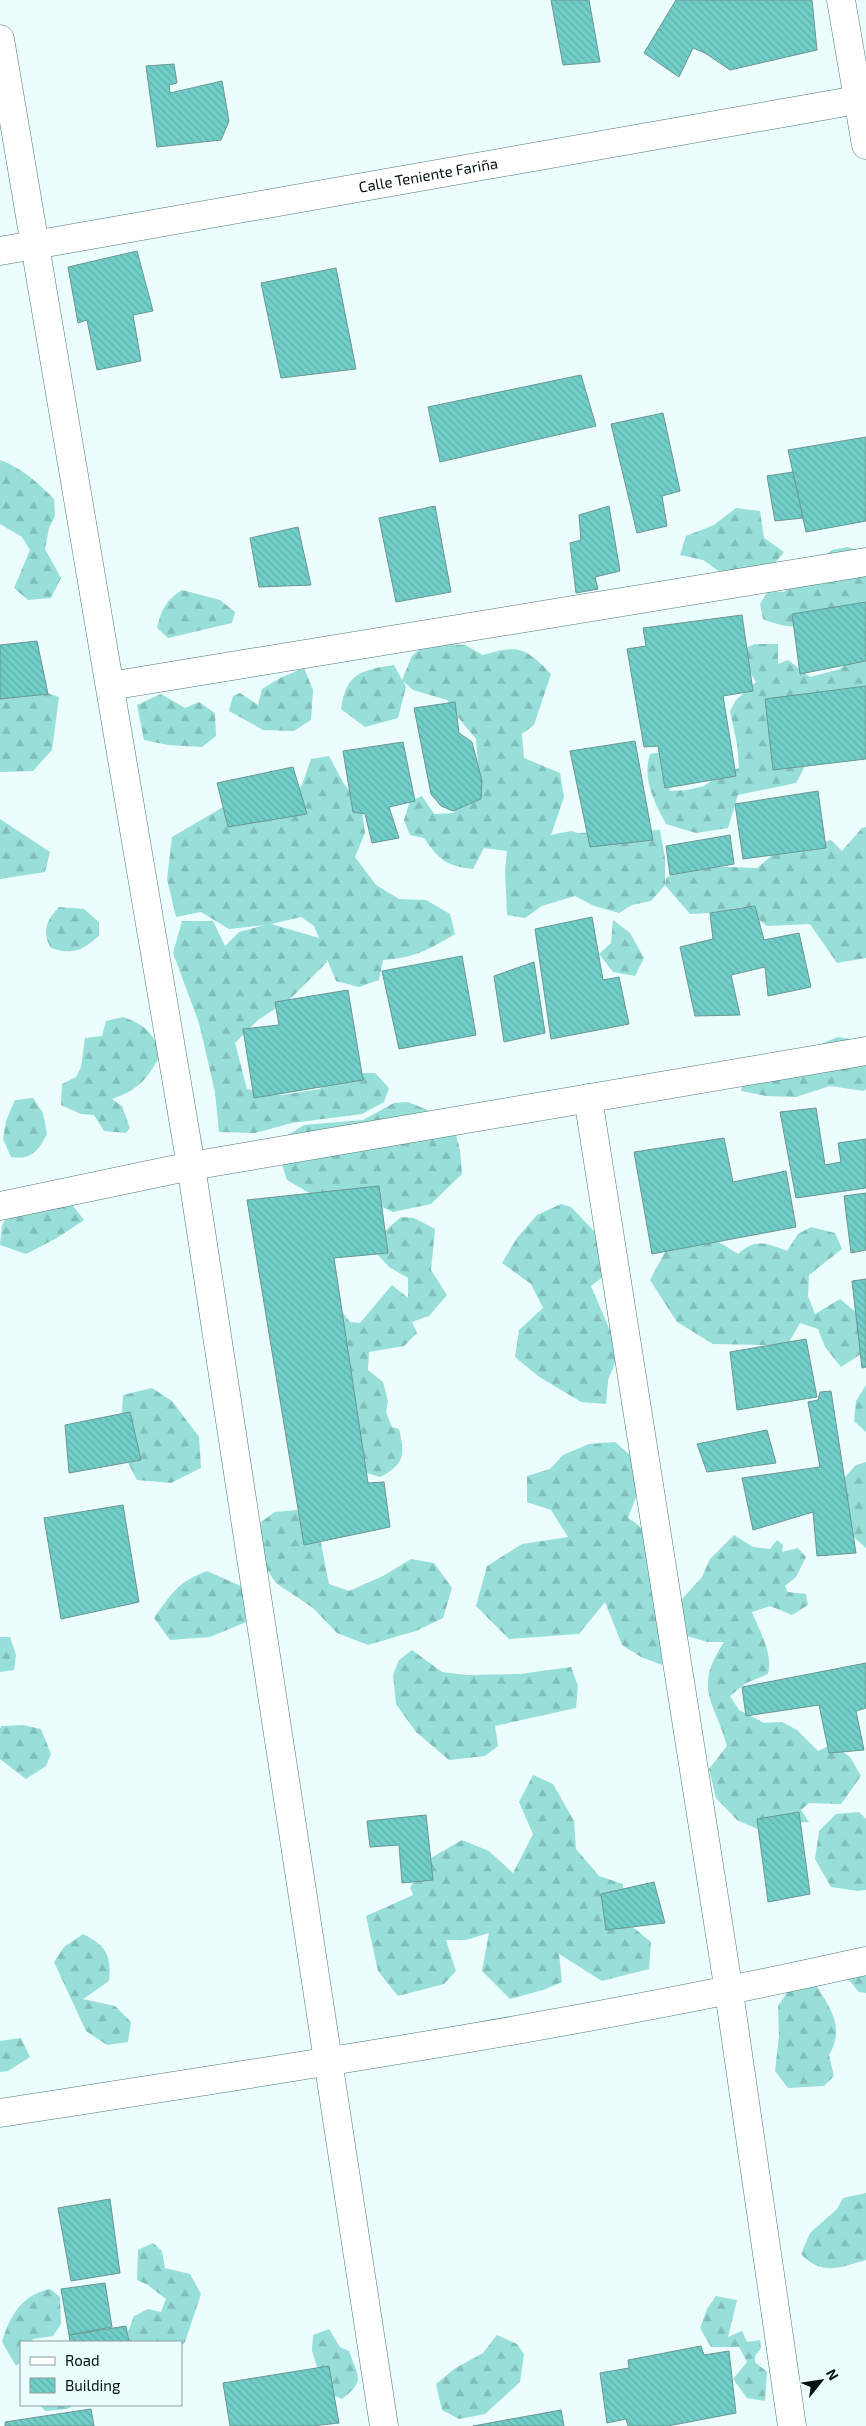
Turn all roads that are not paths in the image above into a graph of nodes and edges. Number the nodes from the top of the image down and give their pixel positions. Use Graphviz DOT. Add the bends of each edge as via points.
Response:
graph roads {
  1 [pos="841,0"];
  2 [pos="0,39"];
  3 [pos="857,100"];
  4 [pos="866,145"];
  5 [pos="35,245"];
  6 [pos="0,251"];
  7 [pos="866,562"];
  8 [pos="110,686"];
  9 [pos="866,1051"];
  10 [pos="588,1098"];
  11 [pos="191,1166"];
  12 [pos="0,1206"];
  13 [pos="866,1961"];
  14 [pos="729,1992"];
  15 [pos="330,2062"];
  16 [pos="0,2113"];
  17 [pos="384,2426"];
  18 [pos="792,2426"];
  1 -- 3 [label="street"];
  2 -- 5 [label="street"];
  3 -- 4 [label="street"];
  3 -- 5 [label="street, Calle Teniente Fariña"];
  5 -- 6 [label="street, Calle Teniente Fariña"];
  5 -- 8 [label="street"];
  7 -- 8 [label="street"];
  8 -- 11 [label="street"];
  9 -- 10 [label="street"];
  10 -- 11 [label="street"];
  10 -- 14 [label="street"];
  11 -- 12 [label="street"];
  11 -- 15 [label="street"];
  13 -- 14 [label="street"];
  14 -- 15 [label="street"];
  14 -- 18 [label="street"];
  15 -- 16 [label="street"];
  15 -- 17 [label="street"];
}
